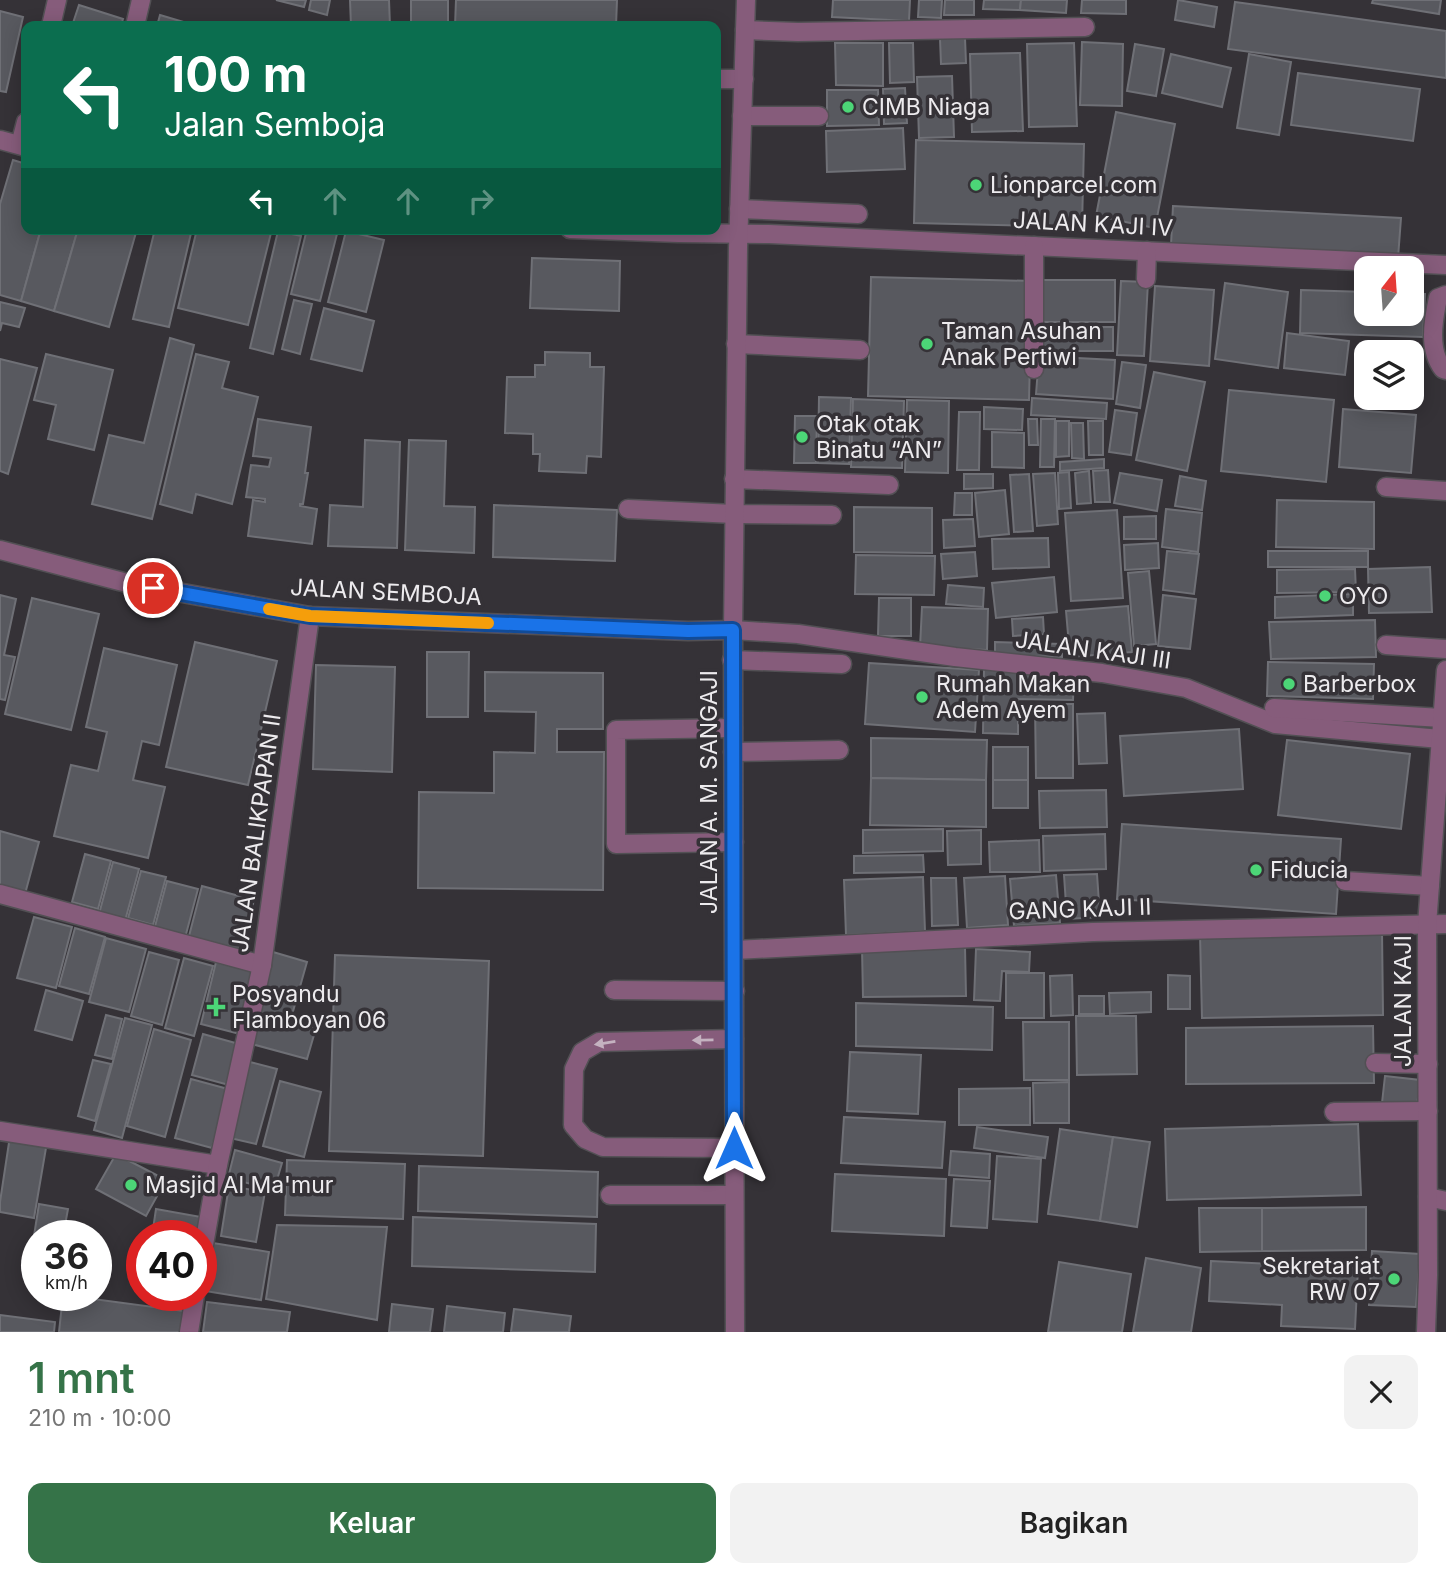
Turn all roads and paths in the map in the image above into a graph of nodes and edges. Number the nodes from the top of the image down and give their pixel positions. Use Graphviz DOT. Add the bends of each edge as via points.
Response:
graph roads {
  1 [pos="57,0"];
  2 [pos="141,0"];
  3 [pos="746,0"];
  4 [pos="52,21"];
  5 [pos="136,21"];
  6 [pos="1085,27"];
  7 [pos="745,30"];
  8 [pos="721,79"];
  9 [pos="744,79"];
  10 [pos="742,116"];
  11 [pos="819,116"];
  12 [pos="0,140"];
  13 [pos="21,145"];
  14 [pos="739,209"];
  15 [pos="858,214"];
  16 [pos="721,232"];
  17 [pos="738,232"];
  18 [pos="1034,246"];
  19 [pos="1147,251"];
  20 [pos="1446,265"];
  21 [pos="1146,279"];
  22 [pos="1446,295"];
  23 [pos="736,344"];
  24 [pos="860,350"];
  25 [pos="1034,369"];
  26 [pos="1446,370"];
  27 [pos="734,479"];
  28 [pos="889,485"];
  29 [pos="1386,488"];
  30 [pos="1446,491"];
  31 [pos="628,509"];
  32 [pos="734,514"];
  33 [pos="832,515"];
  34 [pos="0,550"];
  35 [pos="310,616"];
  36 [pos="733,630"];
  37 [pos="1386,645"];
  38 [pos="1446,649"];
  39 [pos="732,660"];
  40 [pos="842,664"];
  41 [pos="1446,670"];
  42 [pos="1274,708"];
  43 [pos="1442,718"];
  44 [pos="733,728"];
  45 [pos="1440,739"];
  46 [pos="839,750"];
  47 [pos="733,752"];
  48 [pos="734,842"];
  49 [pos="1345,881"];
  50 [pos="1430,886"];
  51 [pos="0,894"];
  52 [pos="1446,924"];
  53 [pos="1427,925"];
  54 [pos="735,950"];
  55 [pos="262,965"];
  56 [pos="614,990"];
  57 [pos="735,991"];
  58 [pos="734,1039"];
  59 [pos="1375,1063"];
  60 [pos="1428,1064"];
  61 [pos="1428,1111"];
  62 [pos="1334,1112"];
  63 [pos="0,1131"];
  64 [pos="734,1148"];
  65 [pos="218,1165"];
  66 [pos="610,1195"];
  67 [pos="734,1195"];
  68 [pos="1437,1199"];
  69 [pos="208,1220"];
  70 [pos="1437,1275"];
  71 [pos="192,1311"];
  72 [pos="189,1332"];
  73 [pos="735,1332"];
  74 [pos="1426,1332"];
  1 -- 4 [label="street"];
  2 -- 5 [label="street"];
  3 -- 7 [label="street, JALAN A. M. SANGAJI"];
  6 -- 7 [label="street"];
  7 -- 9 [label="street, JALAN A. M. SANGAJI"];
  8 -- 9 [label="street"];
  9 -- 10 [label="street, JALAN A. M. SANGAJI"];
  10 -- 11 [label="street"];
  10 -- 14 [label="street, JALAN A. M. SANGAJI"];
  12 -- 13 [label="street"];
  14 -- 15 [label="street"];
  14 -- 17 [label="street, JALAN A. M. SANGAJI"];
  16 -- 17 [label="street, JALAN KAJI IV"];
  17 -- 18 [label="street, JALAN KAJI IV"];
  17 -- 23 [label="street, JALAN A. M. SANGAJI"];
  18 -- 19 [label="street, JALAN KAJI IV"];
  18 -- 25 [label="street"];
  19 -- 20 [label="street, JALAN KAJI IV"];
  19 -- 21 [label="street"];
  22 -- 26 [label="street" via="1438,299 1434,316 1435,355"];
  23 -- 24 [label="street"];
  23 -- 27 [label="street, JALAN A. M. SANGAJI"];
  27 -- 28 [label="street"];
  27 -- 32 [label="street, JALAN A. M. SANGAJI"];
  29 -- 30 [label="street"];
  31 -- 32 [label="street"];
  32 -- 33 [label="street"];
  32 -- 36 [label="street, JALAN A. M. SANGAJI"];
  34 -- 35 [label="street, JALAN SEMBOJA" via="127,583"];
  35 -- 36 [label="street, JALAN SEMBOJA"];
  35 -- 55 [label="street, JALAN BALIKPAPAN II"];
  36 -- 39 [label="street, JALAN A. M. SANGAJI"];
  36 -- 45 [label="street, JALAN KAJI III" via="798,634 1102,673 1186,688 1275,724"];
  37 -- 38 [label="street"];
  39 -- 40 [label="street"];
  39 -- 44 [label="street, JALAN A. M. SANGAJI"];
  41 -- 43 [label="street, JALAN KAJI"];
  42 -- 43 [label="street"];
  43 -- 45 [label="street, JALAN KAJI"];
  44 -- 47 [label="street, JALAN A. M. SANGAJI"];
  44 -- 48 [label="street" via="616,730 615,844"];
  45 -- 50 [label="street, JALAN KAJI"];
  46 -- 47 [label="street"];
  47 -- 48 [label="street, JALAN A. M. SANGAJI"];
  48 -- 54 [label="street, JALAN A. M. SANGAJI"];
  49 -- 50 [label="street"];
  50 -- 53 [label="street, JALAN KAJI"];
  51 -- 55 [label="street"];
  52 -- 53 [label="street, GANG KAJI II"];
  53 -- 54 [label="street, GANG KAJI II" via="1093,932"];
  53 -- 60 [label="street, JALAN KAJI"];
  54 -- 57 [label="street, JALAN A. M. SANGAJI"];
  55 -- 65 [label="street, JALAN BALIKPAPAN II"];
  56 -- 57 [label="street"];
  57 -- 58 [label="street, JALAN A. M. SANGAJI"];
  58 -- 64 [label="street, JALAN A. M. SANGAJI"];
  58 -- 64 [label="street, one-way" via="599,1042 582,1052 574,1069 573,1125 585,1139 603,1147"];
  59 -- 60 [label="street"];
  60 -- 61 [label="street, JALAN KAJI"];
  61 -- 62 [label="street"];
  61 -- 68 [label="street, JALAN KAJI"];
  63 -- 65 [label="street"];
  64 -- 67 [label="street, JALAN A. M. SANGAJI"];
  65 -- 69 [label="street, JALAN BALIKPAPAN II"];
  66 -- 67 [label="street"];
  67 -- 73 [label="street, JALAN A. M. SANGAJI"];
  68 -- 70 [label="street, JALAN KAJI"];
  70 -- 74 [label="street, JALAN KAJI"];
  71 -- 72 [label="street"];
}
